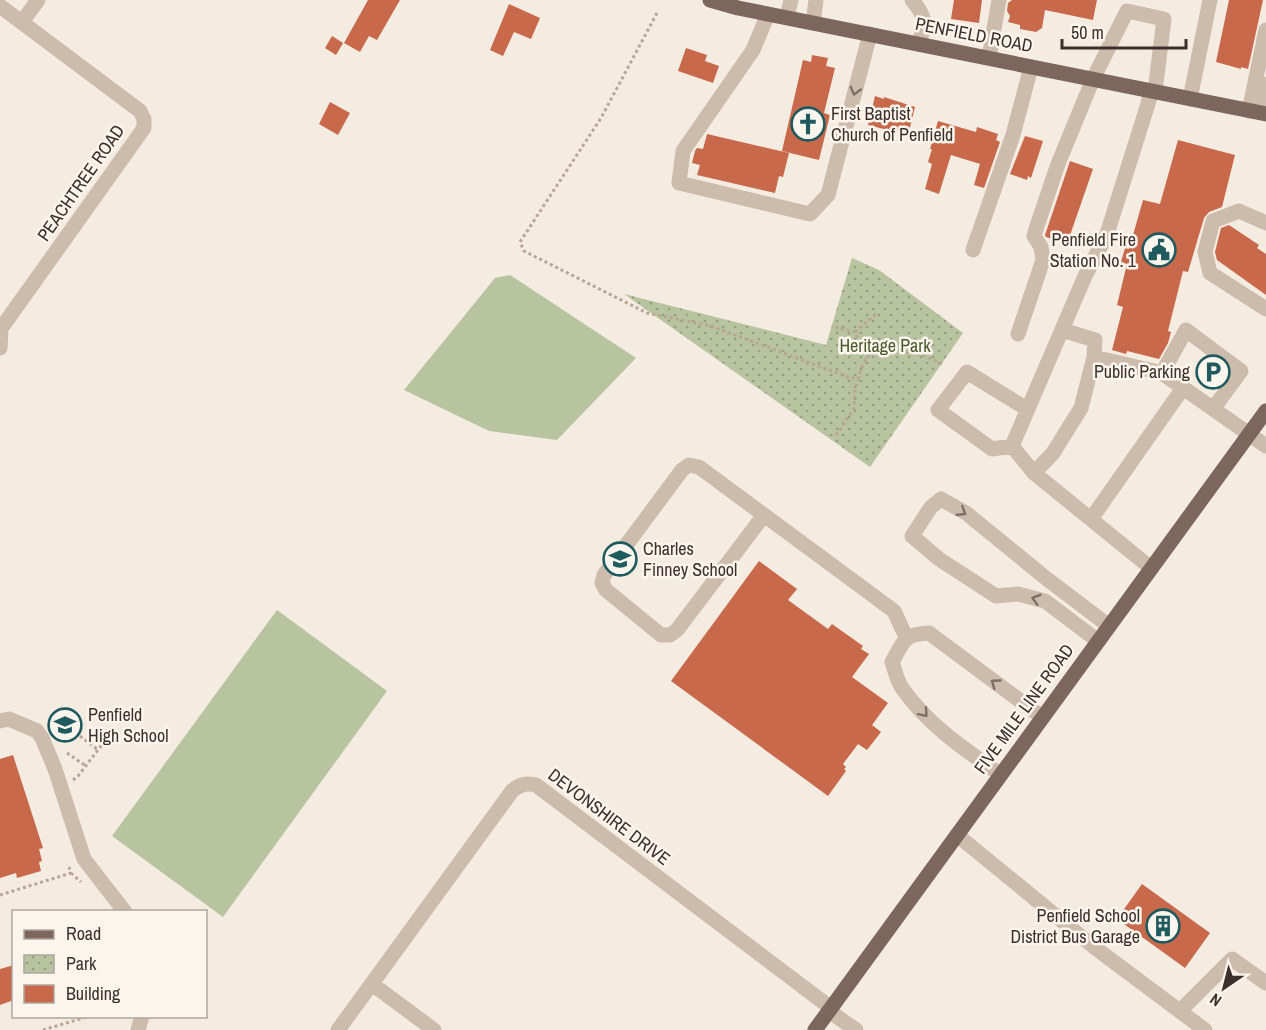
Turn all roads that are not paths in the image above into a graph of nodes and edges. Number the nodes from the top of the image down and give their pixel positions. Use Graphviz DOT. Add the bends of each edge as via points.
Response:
graph roads {
  1 [pos="38,0"];
  2 [pos="710,0"];
  3 [pos="791,0"];
  4 [pos="816,0"];
  5 [pos="999,0"];
  6 [pos="1210,0"];
  7 [pos="914,1"];
  8 [pos="0,6"];
  9 [pos="768,14"];
  10 [pos="787,18"];
  11 [pos="22,22"];
  12 [pos="813,23"];
  13 [pos="1266,30"];
  14 [pos="870,34"];
  15 [pos="919,44"];
  16 [pos="989,58"];
  17 [pos="1031,67"];
  18 [pos="1093,79"];
  19 [pos="1266,84"];
  20 [pos="1153,91"];
  21 [pos="1190,99"];
  22 [pos="1258,112"];
  23 [pos="1266,223"];
  24 [pos="973,250"];
  25 [pos="1266,309"];
  26 [pos="1,329"];
  27 [pos="1062,330"];
  28 [pos="1018,334"];
  29 [pos="0,348"];
  30 [pos="1094,357"];
  31 [pos="1162,373"];
  32 [pos="1183,388"];
  33 [pos="1027,409"];
  34 [pos="1213,409"];
  35 [pos="1266,411"];
  36 [pos="1249,434"];
  37 [pos="1012,446"];
  38 [pos="1266,446"];
  39 [pos="1034,473"];
  40 [pos="764,515"];
  41 [pos="1090,519"];
  42 [pos="1151,568"];
  43 [pos="1109,626"];
  44 [pos="906,637"];
  45 [pos="1098,641"];
  46 [pos="1042,717"];
  47 [pos="0,721"];
  48 [pos="1000,774"];
  49 [pos="957,835"];
  50 [pos="123,910"];
  51 [pos="1266,983"];
  52 [pos="372,984"];
  53 [pos="830,1010"];
  54 [pos="1180,1011"];
  55 [pos="338,1030"];
  56 [pos="434,1030"];
  57 [pos="815,1030"];
  58 [pos="856,1030"];
  59 [pos="1205,1030"];
  1 -- 11 [label="street"];
  2 -- 9 [label="main road, PENFIELD ROAD"];
  3 -- 10 [label="street"];
  4 -- 12 [label="street"];
  5 -- 16 [label="street"];
  6 -- 21 [label="street"];
  7 -- 15 [label="street" via="923,13"];
  8 -- 11 [label="street, PEACHTREE ROAD"];
  9 -- 10 [label="main road, PENFIELD ROAD"];
  14 -- 9 [label="street, one-way" via="828,195 810,214 679,183 683,151 753,50"];
  10 -- 12 [label="main road, PENFIELD ROAD"];
  11 -- 26 [label="street, PEACHTREE ROAD" via="140,111 144,128"];
  12 -- 14 [label="main road, PENFIELD ROAD"];
  13 -- 22 [label="street"];
  14 -- 15 [label="main road, PENFIELD ROAD"];
  15 -- 16 [label="main road, PENFIELD ROAD"];
  16 -- 17 [label="main road, PENFIELD ROAD"];
  17 -- 18 [label="main road, PENFIELD ROAD"];
  17 -- 24 [label="street" via="1013,135"];
  18 -- 20 [label="main road, PENFIELD ROAD"];
  18 -- 20 [label="street" via="1127,11 1164,18"];
  18 -- 28 [label="street" via="1036,226 1042,260"];
  19 -- 22 [label="street"];
  20 -- 21 [label="main road, PENFIELD ROAD"];
  20 -- 27 [label="street" via="1107,234"];
  21 -- 22 [label="main road, PENFIELD ROAD"];
  23 -- 25 [label="street" via="1239,211 1213,221 1205,252 1210,273"];
  26 -- 29 [label="street, PEACHTREE ROAD"];
  27 -- 30 [label="street" via="1095,340"];
  27 -- 33 [label="street"];
  30 -- 31 [label="street"];
  30 -- 39 [label="street" via="1082,408 1053,453"];
  31 -- 32 [label="street"];
  31 -- 34 [label="street" via="1186,330 1241,371"];
  32 -- 34 [label="street"];
  32 -- 41 [label="street"];
  33 -- 37 [label="street"];
  33 -- 37 [label="street" via="967,372 938,410 992,449"];
  34 -- 36 [label="street"];
  35 -- 36 [label="main road, FIVE MILE LINE ROAD"];
  36 -- 38 [label="street"];
  36 -- 42 [label="main road, FIVE MILE LINE ROAD"];
  37 -- 39 [label="street"];
  39 -- 41 [label="street"];
  40 -- 40 [label="street" via="699,467 689,465 604,575 602,583 661,635 670,635"];
  40 -- 44 [label="street" via="894,611"];
  41 -- 42 [label="street"];
  42 -- 43 [label="main road, FIVE MILE LINE ROAD"];
  43 -- 45 [label="main road, FIVE MILE LINE ROAD"];
  45 -- 43 [label="street, one-way" via="1045,601 1018,594 996,596 939,559 912,536 931,507 941,499 966,513"];
  46 -- 44 [label="street, one-way" via="928,633"];
  44 -- 48 [label="street, one-way" via="892,662 901,686 933,723"];
  45 -- 46 [label="main road, FIVE MILE LINE ROAD"];
  46 -- 48 [label="main road, FIVE MILE LINE ROAD"];
  47 -- 50 [label="street" via="9,719 37,731 46,745 84,860"];
  48 -- 49 [label="main road, FIVE MILE LINE ROAD"];
  49 -- 53 [label="main road, FIVE MILE LINE ROAD"];
  49 -- 54 [label="street" via="1094,947"];
  51 -- 54 [label="street" via="1232,959"];
  52 -- 53 [label="street, DEVONSHIRE DRIVE" via="512,791 527,783 536,785"];
  52 -- 55 [label="street, DEVONSHIRE DRIVE"];
  52 -- 56 [label="street"];
  53 -- 57 [label="main road, FIVE MILE LINE ROAD"];
  53 -- 58 [label="street"];
  54 -- 59 [label="street"];
}
